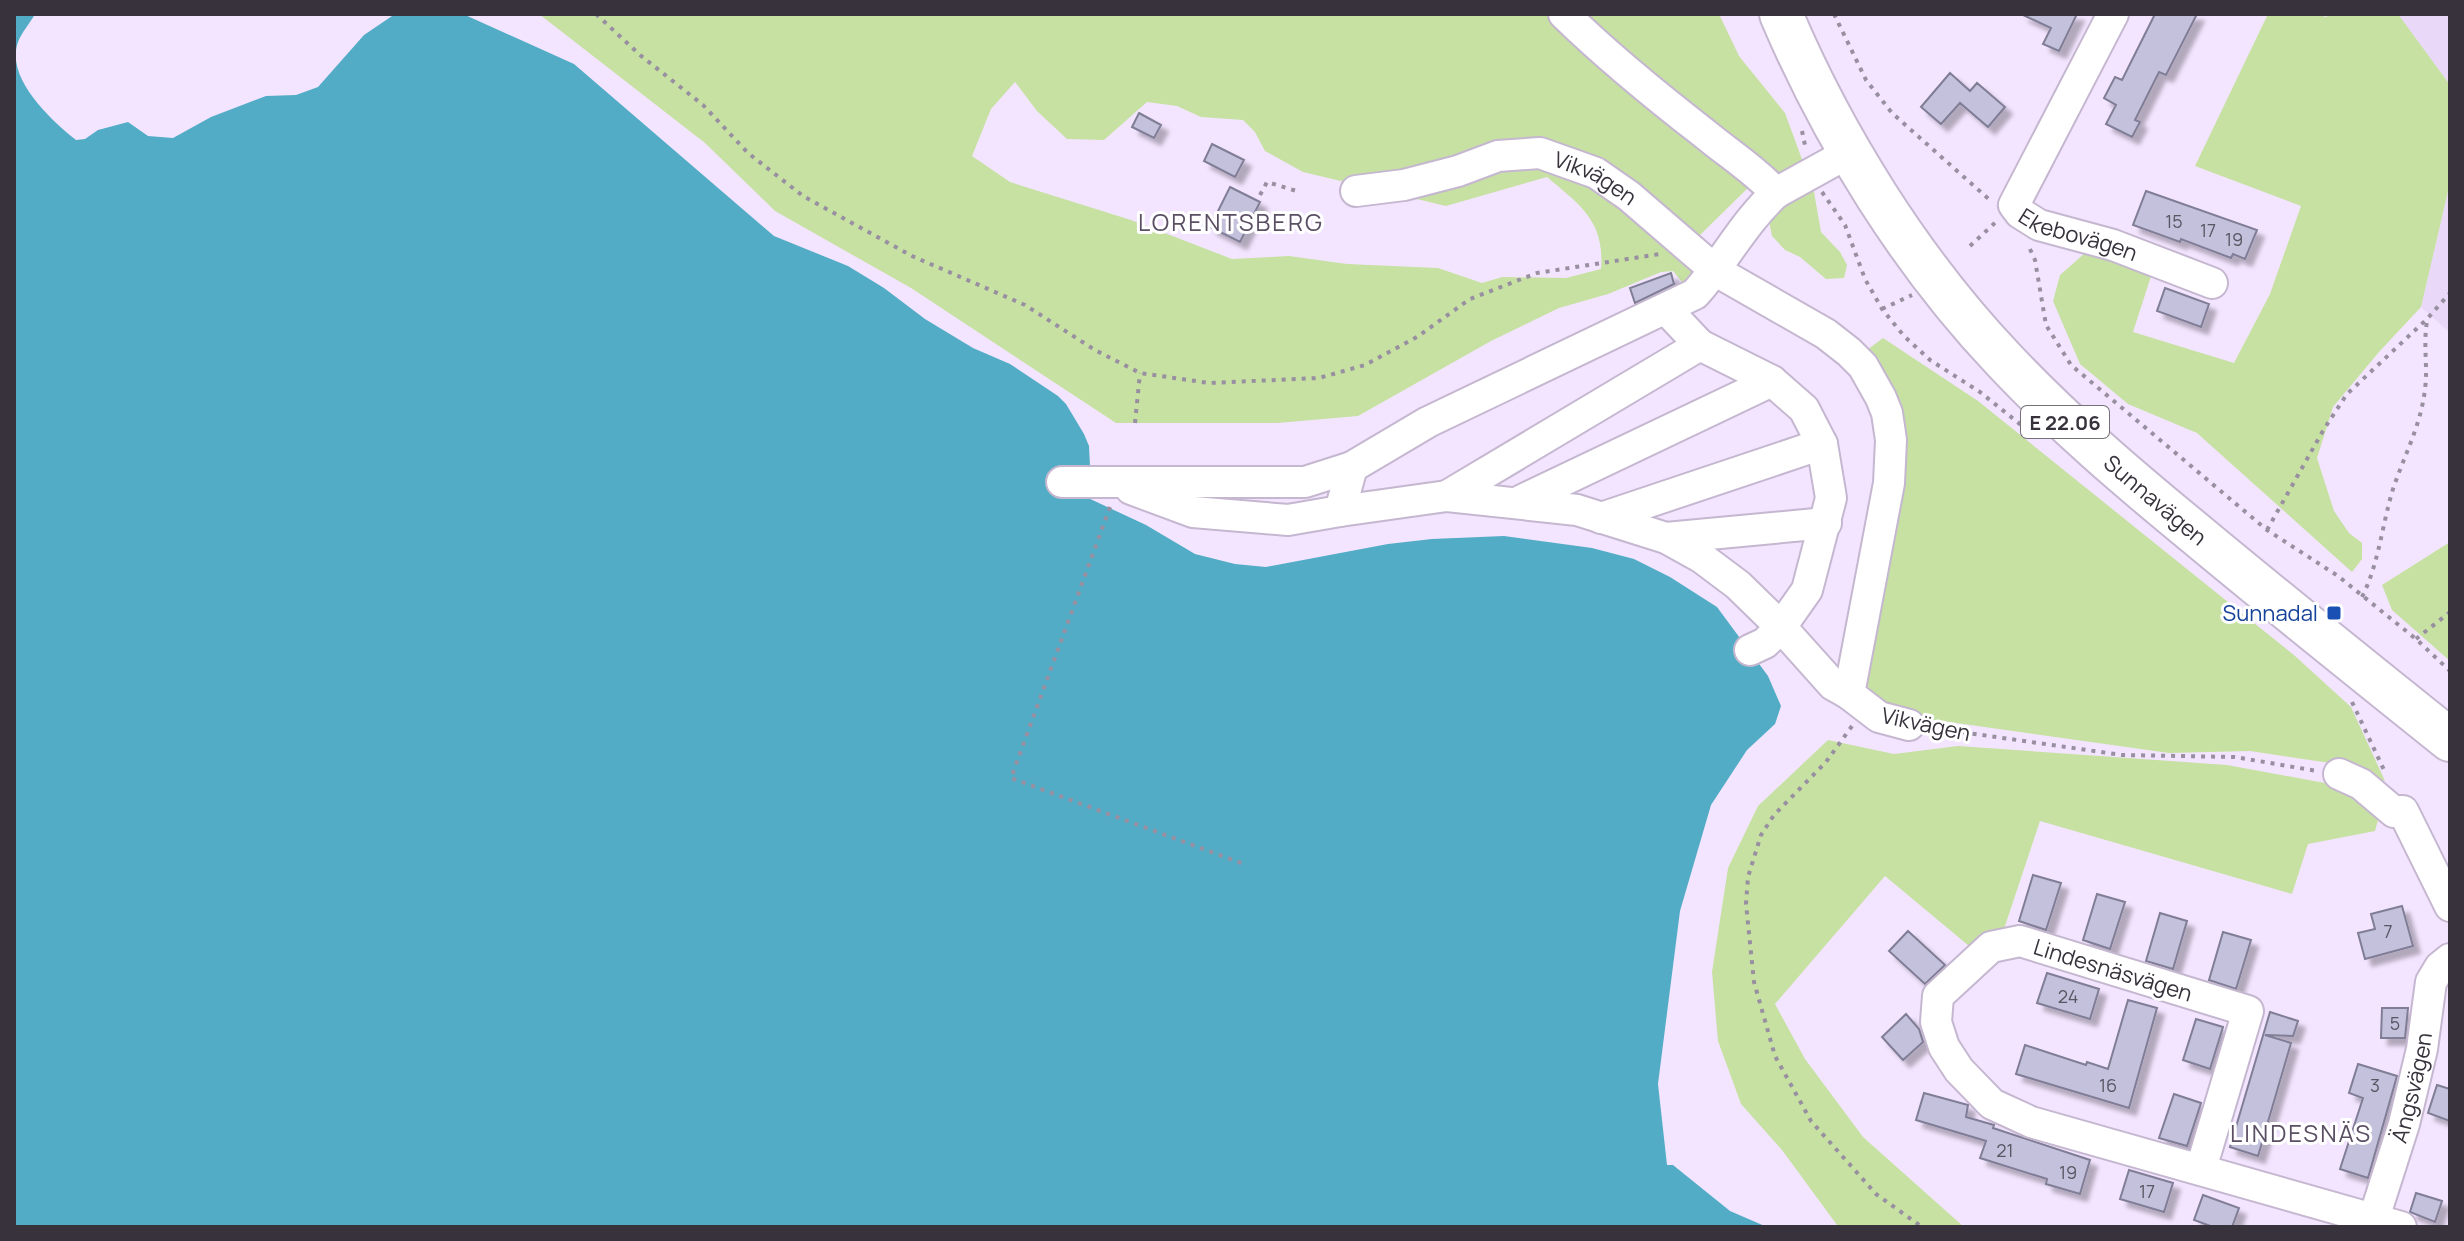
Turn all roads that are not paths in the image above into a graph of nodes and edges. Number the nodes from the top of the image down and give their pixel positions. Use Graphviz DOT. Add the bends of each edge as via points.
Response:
graph roads {
  1 [pos="1564,14"];
  2 [pos="1781,14"];
  3 [pos="1811,14"];
  4 [pos="2113,14"];
  5 [pos="1850,152"];
  6 [pos="1356,191"];
  7 [pos="1776,193"];
  8 [pos="1716,271"];
  9 [pos="2212,283"];
  10 [pos="1667,310"];
  11 [pos="1700,345"];
  12 [pos="1772,381"];
  13 [pos="1822,444"];
  14 [pos="1352,467"];
  15 [pos="1062,482"];
  16 [pos="1113,489"];
  17 [pos="1447,496"];
  18 [pos="1517,502"];
  19 [pos="1340,511"];
  20 [pos="1601,518"];
  21 [pos="1826,523"];
  22 [pos="1666,538"];
  23 [pos="1781,627"];
  24 [pos="1750,650"];
  25 [pos="1857,701"];
  26 [pos="2450,706"];
  27 [pos="1909,725"];
  28 [pos="2450,740"];
  29 [pos="2339,774"];
  30 [pos="2450,906"];
  31 [pos="2450,959"];
  32 [pos="2201,1169"];
  33 [pos="2388,1223"];
  1 -- 7 [label="street"];
  2 -- 5 [label="highway, Sunnavägen / E 22.06"];
  3 -- 26 [label="highway, Sunnavägen / E 22.06" via="1862,118 1916,206 2026,344 2127,443"];
  4 -- 9 [label="street, Ekebovägen" via="2010,210 2039,225 2113,245"];
  5 -- 7 [label="street"];
  5 -- 28 [label="highway, Sunnavägen / E 22.06" via="1958,307 2067,424"];
  6 -- 8 [label="street, Vikvägen" via="1404,185 1498,156 1540,153 1596,173"];
  7 -- 8 [label="street" via="1747,222"];
  8 -- 10 [label="street" via="1695,294"];
  8 -- 25 [label="street, Vikvägen" via="1840,342 1863,366 1887,413 1889,483"];
  10 -- 11 [label="street"];
  10 -- 14 [label="street" via="1428,422"];
  11 -- 12 [label="street"];
  11 -- 17 [label="street"];
  12 -- 13 [label="street" via="1804,409"];
  12 -- 18 [label="street"];
  13 -- 20 [label="street"];
  13 -- 21 [label="street" via="1831,498"];
  14 -- 16 [label="street" via="1305,482"];
  14 -- 19 [label="street"];
  15 -- 16 [label="street"];
  16 -- 19 [label="street" via="1193,512 1288,520"];
  17 -- 18 [label="street"];
  17 -- 19 [label="street"];
  18 -- 20 [label="street"];
  20 -- 22 [label="street"];
  21 -- 22 [label="street"];
  21 -- 23 [label="street" via="1807,590"];
  22 -- 23 [label="street" via="1738,585"];
  23 -- 24 [label="street"];
  23 -- 25 [label="street" via="1833,685"];
  25 -- 27 [label="street, Vikvägen" via="1879,717"];
  29 -- 30 [label="street" via="2361,784 2394,812 2403,811"];
  31 -- 33 [label="street, Ängsvägen" via="2431,982"];
  32 -- 32 [label="street, Lindesnäsvägen" via="2031,1122 1992,1104 1944,1047 1936,1022 1938,996 1991,947 2020,941 2248,1011"];
  32 -- 33 [label="street, Lindesnäsvägen"];
}
